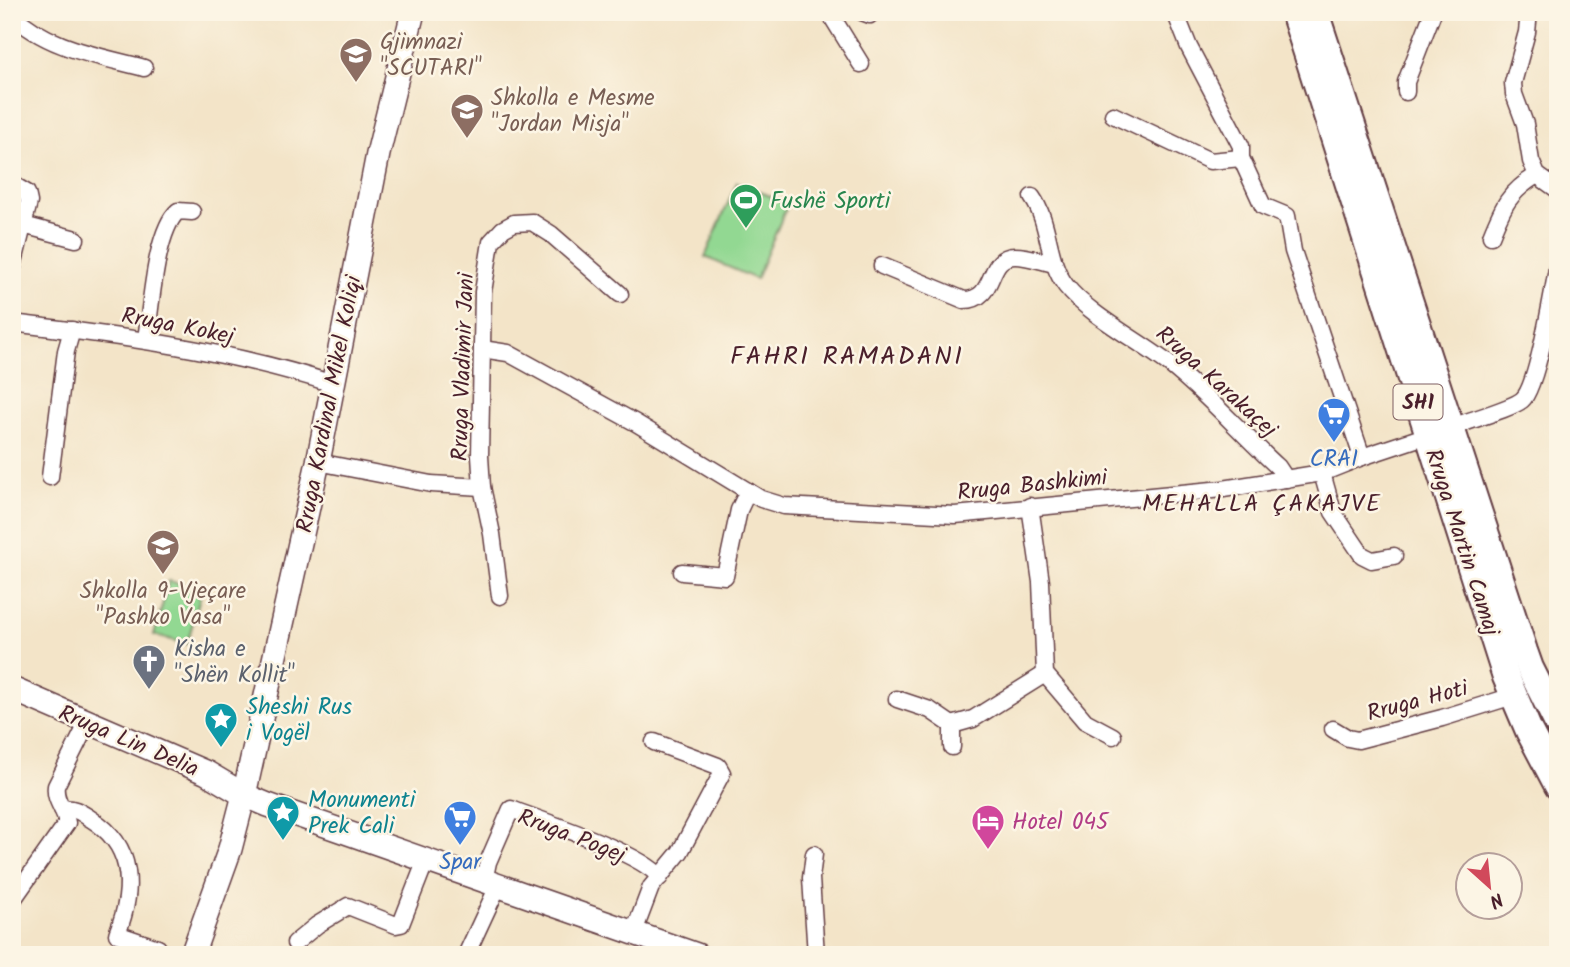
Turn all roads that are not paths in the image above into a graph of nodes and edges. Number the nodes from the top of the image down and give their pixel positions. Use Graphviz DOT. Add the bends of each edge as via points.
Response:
graph roads {
  1 [pos="413,12"];
  2 [pos="1175,12"];
  3 [pos="1294,12"];
  4 [pos="1315,12"];
  5 [pos="1433,12"];
  6 [pos="1529,12"];
  7 [pos="12,13"];
  8 [pos="834,14"];
  9 [pos="861,64"];
  10 [pos="144,68"];
  11 [pos="1406,92"];
  12 [pos="1113,115"];
  13 [pos="1241,158"];
  14 [pos="1537,175"];
  15 [pos="12,184"];
  16 [pos="1558,190"];
  17 [pos="1032,197"];
  18 [pos="192,212"];
  19 [pos="23,225"];
  20 [pos="1491,236"];
  21 [pos="76,239"];
  22 [pos="1558,263"];
  23 [pos="1054,264"];
  24 [pos="882,265"];
  25 [pos="12,270"];
  26 [pos="620,294"];
  27 [pos="12,323"];
  28 [pos="72,330"];
  29 [pos="146,340"];
  30 [pos="482,349"];
  31 [pos="333,384"];
  32 [pos="1439,431"];
  33 [pos="1362,457"];
  34 [pos="318,462"];
  35 [pos="1322,473"];
  36 [pos="50,477"];
  37 [pos="1286,479"];
  38 [pos="482,487"];
  39 [pos="748,491"];
  40 [pos="1030,506"];
  41 [pos="1394,555"];
  42 [pos="682,572"];
  43 [pos="500,596"];
  44 [pos="1045,674"];
  45 [pos="12,689"];
  46 [pos="1513,696"];
  47 [pos="897,699"];
  48 [pos="88,722"];
  49 [pos="952,724"];
  50 [pos="1558,724"];
  51 [pos="1333,730"];
  52 [pos="1113,736"];
  53 [pos="654,742"];
  54 [pos="952,747"];
  55 [pos="1558,786"];
  56 [pos="244,795"];
  57 [pos="62,809"];
  58 [pos="814,854"];
  59 [pos="426,860"];
  60 [pos="660,877"];
  61 [pos="491,884"];
  62 [pos="12,901"];
  63 [pos="634,932"];
  64 [pos="295,943"];
  65 [pos="158,948"];
  66 [pos="192,955"];
  67 [pos="466,955"];
  68 [pos="698,955"];
  69 [pos="816,955"];
  1 -- 31 [label="street, Rruga Kardinal Mikel Koliqi" via="378,154"];
  2 -- 13 [label="street" via="1241,146"];
  3 -- 32 [label="main road, Rruga Martin Camaj / SH1"];
  4 -- 32 [label="main road, Rruga Martin Camaj / SH1"];
  5 -- 11 [label="street"];
  6 -- 14 [label="street" via="1513,83"];
  7 -- 10 [label="street" via="43,37"];
  8 -- 9 [label="street"];
  12 -- 13 [label="street" via="1210,161"];
  13 -- 33 [label="street" via="1263,206 1287,216 1293,251"];
  14 -- 16 [label="street"];
  14 -- 20 [label="street" via="1512,193"];
  15 -- 19 [label="street" via="27,193"];
  17 -- 23 [label="street, Rruga Karakaçej" via="1040,209"];
  18 -- 29 [label="street" via="178,211 168,224 157,263"];
  19 -- 21 [label="street"];
  19 -- 25 [label="street"];
  22 -- 32 [label="street, Rruga Bashkimi" via="1527,395 1514,405"];
  23 -- 24 [label="street" via="1015,256 1000,260 985,291 973,300"];
  23 -- 37 [label="street, Rruga Karakaçej" via="1074,294 1181,374"];
  26 -- 30 [label="street, Rruga Vladimir Jani" via="551,234 532,222 514,223 491,242"];
  27 -- 28 [label="street, Rruga Kokej"];
  28 -- 29 [label="street, Rruga Kokej"];
  28 -- 36 [label="street"];
  29 -- 31 [label="street, Rruga Kokej"];
  30 -- 38 [label="street, Rruga Vladimir Jani"];
  30 -- 39 [label="street, Rruga Bashkimi" via="508,354 636,423"];
  31 -- 34 [label="street, Rruga Kardinal Mikel Koliqi"];
  32 -- 33 [label="street, Rruga Bashkimi"];
  32 -- 46 [label="main road, Rruga Martin Camaj / SH1"];
  32 -- 50 [label="main road, Rruga Martin Camaj / SH1" via="1530,668"];
  33 -- 35 [label="street, Rruga Bashkimi"];
  34 -- 38 [label="street, Rruga Vladimir Jani" via="420,483"];
  34 -- 56 [label="street, Rruga Kardinal Mikel Koliqi"];
  35 -- 37 [label="street, Rruga Bashkimi"];
  35 -- 41 [label="street" via="1333,512 1362,555 1372,559"];
  37 -- 40 [label="street, Rruga Bashkimi"];
  38 -- 43 [label="street, Rruga Vladimir Jani"];
  39 -- 40 [label="street, Rruga Bashkimi" via="784,506 927,515"];
  39 -- 42 [label="street" via="739,510 725,576"];
  40 -- 44 [label="street" via="1041,582"];
  44 -- 49 [label="street" via="973,719"];
  44 -- 52 [label="street" via="1085,721"];
  45 -- 48 [label="street, Rruga Lin Delia"];
  46 -- 51 [label="street, Rruga Hoti" via="1358,740"];
  46 -- 55 [label="main road, Rruga Martin Camaj / SH1"];
  47 -- 49 [label="street" via="930,710"];
  48 -- 56 [label="street, Rruga Lin Delia" via="207,773"];
  48 -- 57 [label="street" via="56,786"];
  49 -- 54 [label="street"];
  53 -- 60 [label="street" via="718,766 722,773 680,852"];
  56 -- 59 [label="street"];
  56 -- 66 [label="street, Rruga Kardinal Mikel Koliqi"];
  57 -- 62 [label="street" via="67,823"];
  57 -- 65 [label="street" via="72,807 102,825 124,857 126,906 117,934"];
  58 -- 69 [label="street"];
  59 -- 61 [label="street"];
  59 -- 64 [label="street" via="401,924 348,906"];
  60 -- 61 [label="street, Rruga Pogej" via="623,853 511,808 488,862"];
  60 -- 63 [label="street" via="651,887"];
  61 -- 63 [label="street"];
  61 -- 67 [label="street"];
  63 -- 68 [label="street"];
}
